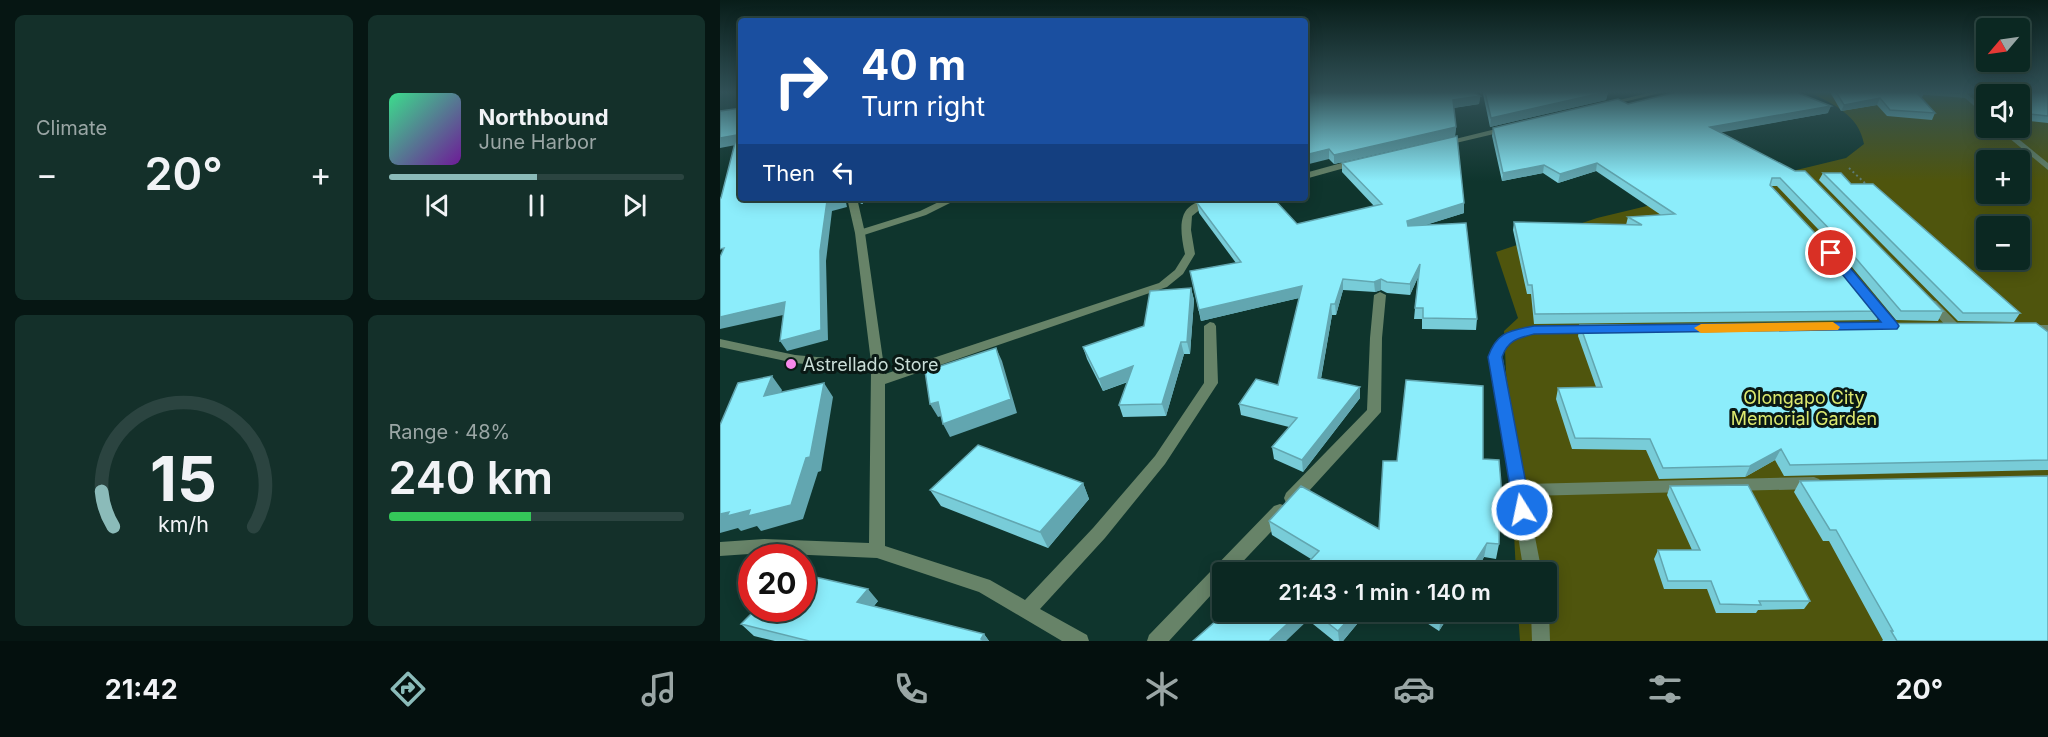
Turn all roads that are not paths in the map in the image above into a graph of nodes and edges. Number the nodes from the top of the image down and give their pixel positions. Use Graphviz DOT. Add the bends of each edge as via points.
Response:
graph roads {
  1 [pos="1519,125"];
  2 [pos="2013,138"];
  3 [pos="1431,145"];
  4 [pos="1365,160"];
  5 [pos="2048,167"];
  6 [pos="1308,175"];
  7 [pos="853,201"];
  8 [pos="949,201"];
  9 [pos="1213,201"];
  10 [pos="860,232"];
  11 [pos="1866,294"];
  12 [pos="1924,294"];
  13 [pos="1380,295"];
  14 [pos="1210,326"];
  15 [pos="1892,326"];
  16 [pos="1935,328"];
  17 [pos="2020,328"];
  18 [pos="1606,329"];
  19 [pos="2048,329"];
  20 [pos="720,343"];
  21 [pos="878,374"];
  22 [pos="1824,483"];
  23 [pos="1518,490"];
  24 [pos="720,549"];
  25 [pos="878,550"];
  26 [pos="1531,562"];
  27 [pos="1027,610"];
  28 [pos="1540,622"];
  29 [pos="1080,641"];
  30 [pos="1156,641"];
  31 [pos="1541,641"];
  1 -- 3 [label="street"];
  2 -- 5 [label="street"];
  4 -- 6 [label="street"];
  7 -- 10 [label="street"];
  8 -- 10 [label="street"];
  9 -- 21 [label="street" via="1193,208 1186,215 1183,225 1190,254 1179,272 1163,285"];
  10 -- 21 [label="street"];
  11 -- 15 [label="street"];
  12 -- 16 [label="street" via="1962,329"];
  13 -- 30 [label="street" via="1374,412"];
  14 -- 27 [label="street" via="1211,383 1160,460"];
  17 -- 19 [label="street"];
  18 -- 23 [label="street" via="1534,330 1509,336 1499,344 1495,357"];
  20 -- 21 [label="street"];
  21 -- 25 [label="street"];
  22 -- 23 [label="street"];
  23 -- 26 [label="street"];
  24 -- 25 [label="street" via="764,546"];
  25 -- 27 [label="street" via="984,586"];
  27 -- 29 [label="street"];
  28 -- 31 [label="street"];
}
